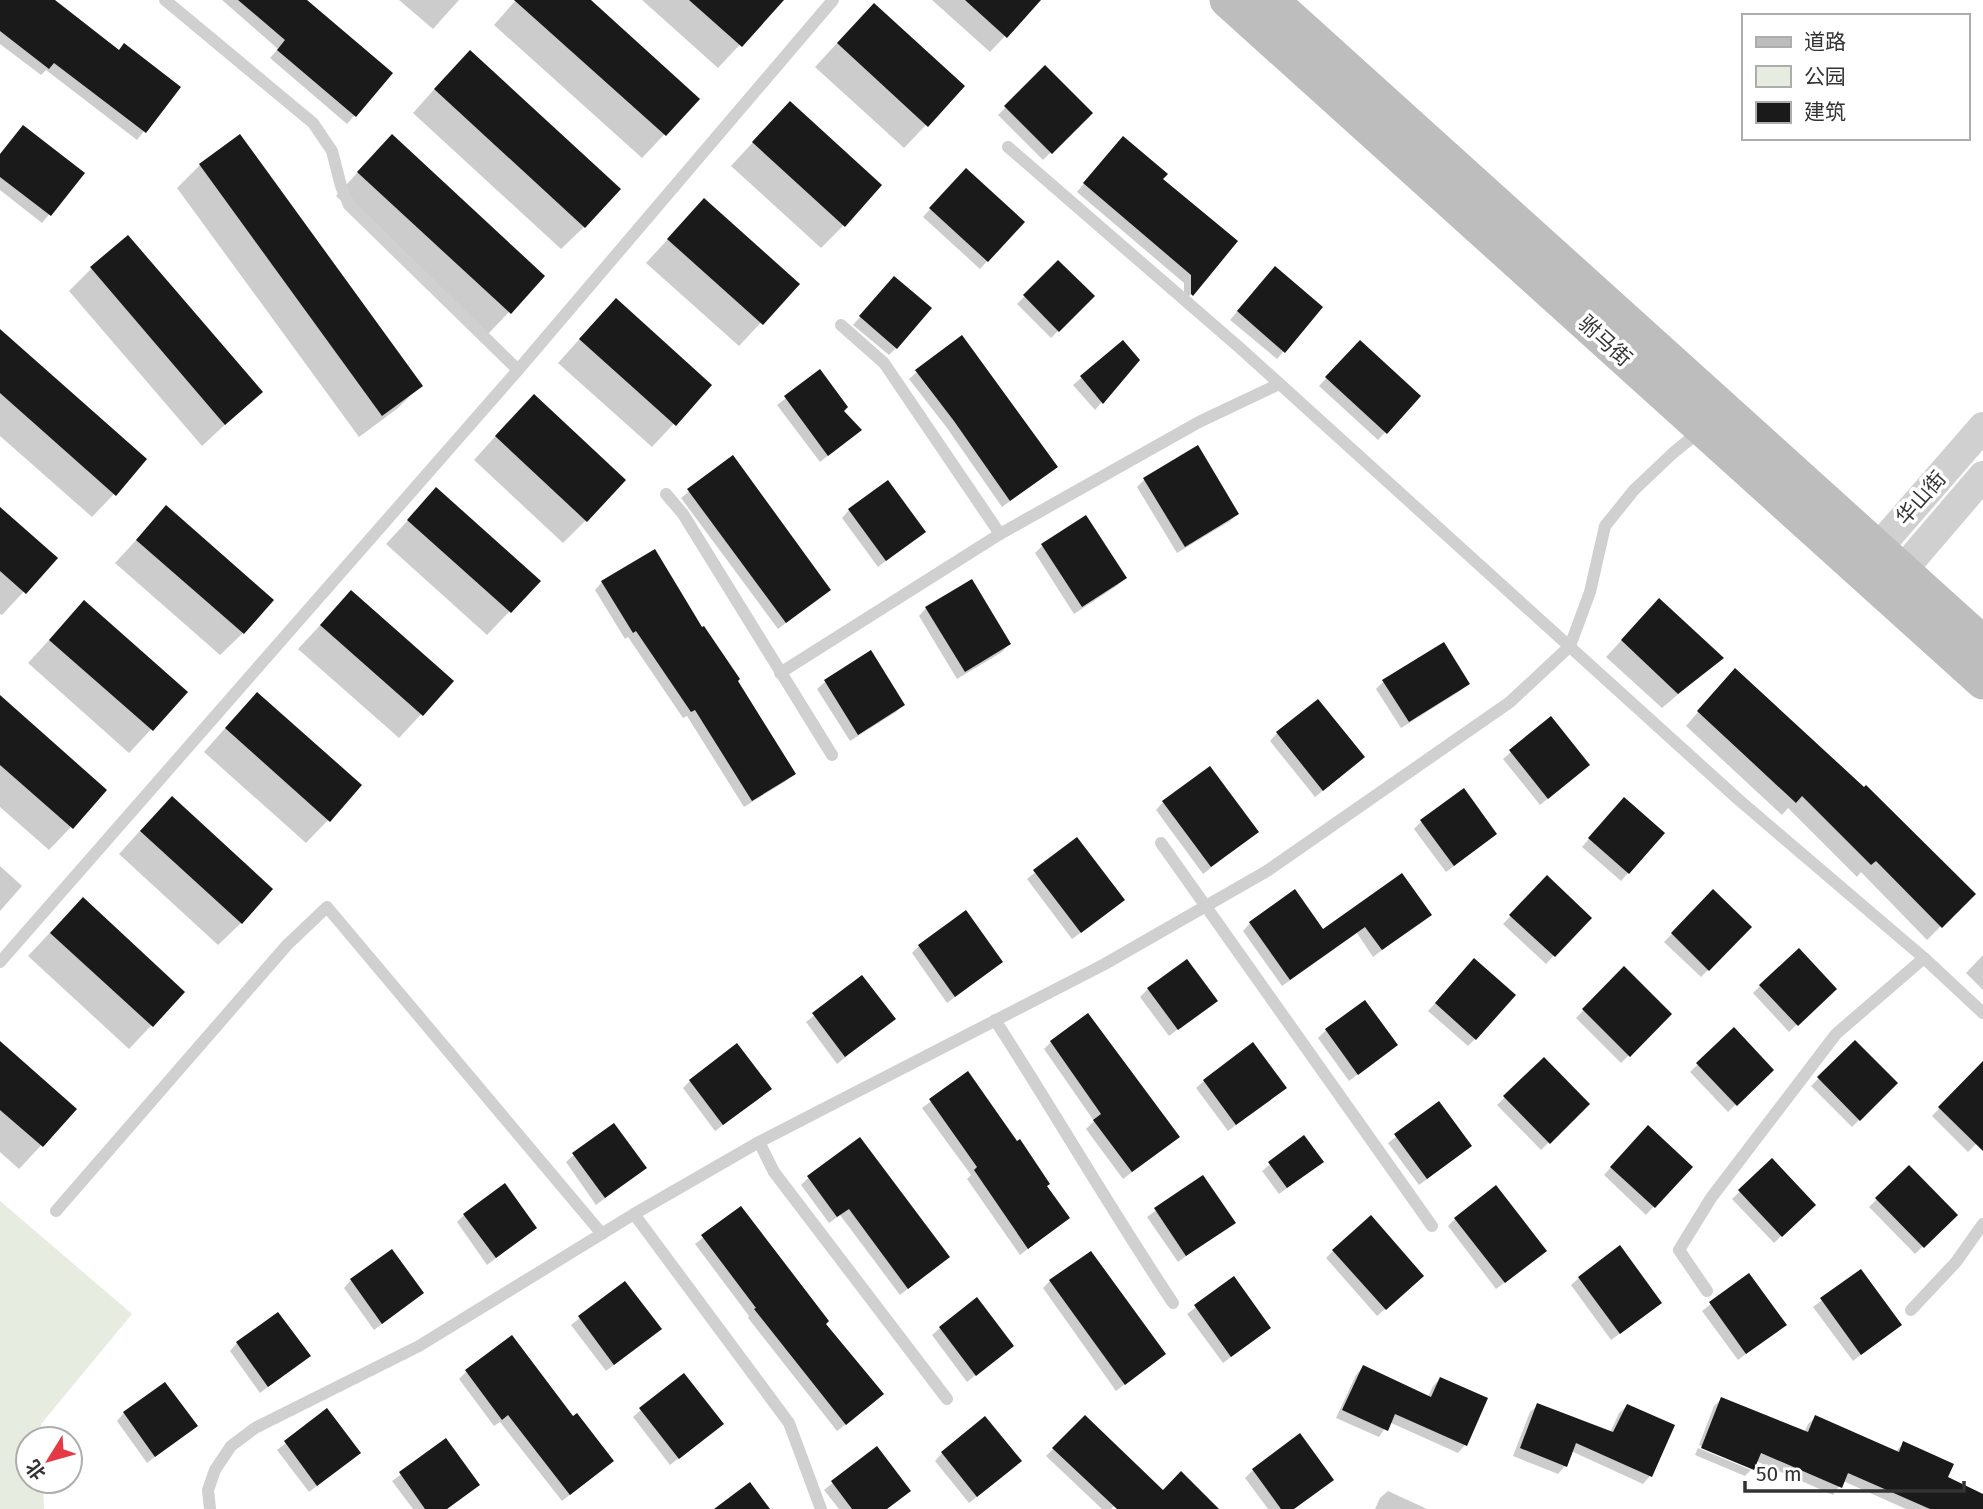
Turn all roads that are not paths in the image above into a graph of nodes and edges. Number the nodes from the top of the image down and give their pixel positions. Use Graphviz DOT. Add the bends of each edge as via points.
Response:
graph roads {
  1 [pos="165,0"];
  2 [pos="833,0"];
  3 [pos="1227,0"];
  4 [pos="1271,0"];
  5 [pos="1008,147"];
  6 [pos="841,325"];
  7 [pos="518,370"];
  8 [pos="1279,384"];
  9 [pos="1714,420"];
  10 [pos="1983,427"];
  11 [pos="1983,476"];
  12 [pos="666,494"];
  13 [pos="1000,534"];
  14 [pos="1881,570"];
  15 [pos="1983,643"];
  16 [pos="1570,646"];
  17 [pos="780,673"];
  18 [pos="1983,682"];
  19 [pos="832,755"];
  20 [pos="1161,842"];
  21 [pos="1206,906"];
  22 [pos="1924,958"];
  23 [pos="0,962"];
  24 [pos="1983,1013"];
  25 [pos="995,1020"];
  26 [pos="759,1142"];
  27 [pos="56,1211"];
  28 [pos="634,1214"];
  29 [pos="1983,1224"];
  30 [pos="1432,1226"];
  31 [pos="602,1234"];
  32 [pos="1707,1291"];
  33 [pos="1173,1303"];
  34 [pos="1911,1310"];
  35 [pos="947,1398"];
  36 [pos="209,1509"];
  37 [pos="821,1509"];
  1 -- 7 [label="lane" via="313,123 332,151 349,205"];
  2 -- 7 [label="lane"];
  3 -- 9 [label="main road, 驸马街"];
  4 -- 9 [label="main road, 驸马街"];
  5 -- 8 [label="lane"];
  6 -- 13 [label="lane" via="884,363"];
  7 -- 23 [label="lane"];
  8 -- 13 [label="lane" via="1199,422"];
  8 -- 16 [label="lane"];
  9 -- 14 [label="main road, 驸马街"];
  9 -- 16 [label="lane" via="1673,453 1605,526 1590,592"];
  10 -- 14 [label="street, 华山街"];
  11 -- 14 [label="street, 华山街"];
  12 -- 17 [label="lane" via="683,514"];
  13 -- 17 [label="lane"];
  14 -- 15 [label="main road, 驸马街"];
  14 -- 18 [label="main road, 驸马街"];
  16 -- 21 [label="lane" via="1510,702 1267,871"];
  16 -- 22 [label="lane" via="1739,800"];
  17 -- 19 [label="lane"];
  20 -- 21 [label="lane"];
  21 -- 25 [label="lane"];
  21 -- 30 [label="lane"];
  22 -- 24 [label="lane"];
  22 -- 32 [label="lane" via="1836,1034 1711,1198 1679,1250"];
  25 -- 26 [label="lane"];
  25 -- 33 [label="lane"];
  26 -- 28 [label="lane"];
  26 -- 35 [label="lane" via="774,1172"];
  27 -- 31 [label="lane" via="287,945 327,907"];
  28 -- 31 [label="lane"];
  28 -- 37 [label="lane" via="789,1423"];
  29 -- 34 [label="lane" via="1956,1262"];
  31 -- 36 [label="lane" via="419,1346 255,1428 231,1446 215,1470 208,1490"];
}
